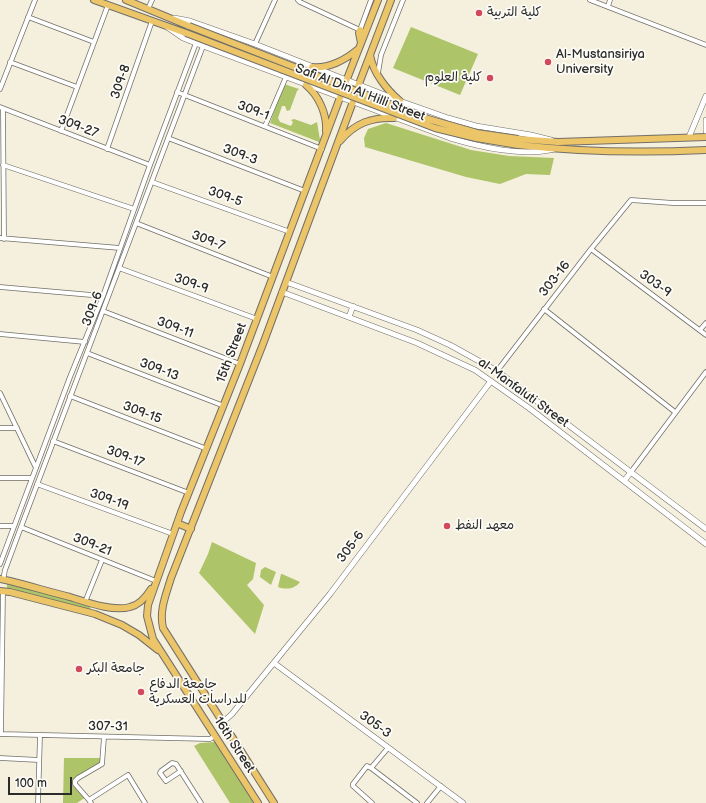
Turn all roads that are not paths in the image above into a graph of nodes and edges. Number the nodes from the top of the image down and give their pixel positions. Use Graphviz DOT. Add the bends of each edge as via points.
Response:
graph roads {
  1 [pos="35,0"];
  2 [pos="94,0"];
  3 [pos="126,0"];
  4 [pos="152,0"];
  5 [pos="275,0"];
  6 [pos="298,0"];
  7 [pos="371,0"];
  8 [pos="378,0"];
  9 [pos="391,0"];
  10 [pos="402,0"];
  11 [pos="590,0"];
  12 [pos="610,0"];
  13 [pos="108,5"];
  14 [pos="608,6"];
  15 [pos="148,9"];
  16 [pos="28,17"];
  17 [pos="170,18"];
  18 [pos="152,21"];
  19 [pos="166,26"];
  20 [pos="360,30"];
  21 [pos="94,42"];
  22 [pos="196,43"];
  23 [pos="255,44"];
  24 [pos="706,45"];
  25 [pos="203,46"];
  26 [pos="360,46"];
  27 [pos="370,53"];
  28 [pos="10,62"];
  29 [pos="312,67"];
  30 [pos="378,75"];
  31 [pos="286,77"];
  32 [pos="346,82"];
  33 [pos="306,85"];
  34 [pos="77,87"];
  35 [pos="358,87"];
  36 [pos="0,89"];
  37 [pos="177,92"];
  38 [pos="184,95"];
  39 [pos="341,96"];
  40 [pos="706,96"];
  41 [pos="353,101"];
  42 [pos="400,101"];
  43 [pos="705,103"];
  44 [pos="2,108"];
  45 [pos="394,118"];
  46 [pos="706,120"];
  47 [pos="265,126"];
  48 [pos="61,131"];
  49 [pos="706,131"];
  50 [pos="689,137"];
  51 [pos="706,137"];
  52 [pos="168,138"];
  53 [pos="325,138"];
  54 [pos="158,141"];
  55 [pos="518,142"];
  56 [pos="558,142"];
  57 [pos="166,144"];
  58 [pos="338,144"];
  59 [pos="2,146"];
  60 [pos="108,149"];
  61 [pos="322,149"];
  62 [pos="555,149"];
  63 [pos="706,150"];
  64 [pos="4,165"];
  65 [pos="150,166"];
  66 [pos="152,182"];
  67 [pos="305,191"];
  68 [pos="706,202"];
  69 [pos="133,212"];
  70 [pos="139,216"];
  71 [pos="136,223"];
  72 [pos="291,232"];
  73 [pos="2,238"];
  74 [pos="120,248"];
  75 [pos="591,249"];
  76 [pos="119,268"];
  77 [pos="273,277"];
  78 [pos="286,282"];
  79 [pos="0,287"];
  80 [pos="282,292"];
  81 [pos="103,296"];
  82 [pos="353,306"];
  83 [pos="544,309"];
  84 [pos="103,311"];
  85 [pos="349,317"];
  86 [pos="257,318"];
  87 [pos="706,323"];
  88 [pos="700,330"];
  89 [pos="0,334"];
  90 [pos="706,335"];
  91 [pos="85,342"];
  92 [pos="444,342"];
  93 [pos="454,347"];
  94 [pos="439,352"];
  95 [pos="87,353"];
  96 [pos="448,357"];
  97 [pos="240,364"];
  98 [pos="497,371"];
  99 [pos="706,372"];
  100 [pos="70,377"];
  101 [pos="76,379"];
  102 [pos="492,381"];
  103 [pos="0,393"];
  104 [pos="70,396"];
  105 [pos="536,400"];
  106 [pos="224,406"];
  107 [pos="529,408"];
  108 [pos="675,412"];
  109 [pos="0,428"];
  110 [pos="17,428"];
  111 [pos="53,441"];
  112 [pos="207,449"];
  113 [pos="36,468"];
  114 [pos="631,472"];
  115 [pos="0,478"];
  116 [pos="32,478"];
  117 [pos="624,481"];
  118 [pos="37,484"];
  119 [pos="189,493"];
  120 [pos="24,497"];
  121 [pos="31,500"];
  122 [pos="177,523"];
  123 [pos="0,526"];
  124 [pos="14,526"];
  125 [pos="21,527"];
  126 [pos="192,529"];
  127 [pos="706,529"];
  128 [pos="173,534"];
  129 [pos="706,544"];
  130 [pos="102,560"];
  131 [pos="0,564"];
  132 [pos="2,580"];
  133 [pos="156,581"];
  134 [pos="1,591"];
  135 [pos="54,593"];
  136 [pos="86,602"];
  137 [pos="51,603"];
  138 [pos="97,605"];
  139 [pos="95,614"];
  140 [pos="147,616"];
  141 [pos="161,616"];
  142 [pos="1,640"];
  143 [pos="161,652"];
  144 [pos="274,663"];
  145 [pos="1,688"];
  146 [pos="223,722"];
  147 [pos="0,734"];
  148 [pos="40,735"];
  149 [pos="215,736"];
  150 [pos="104,737"];
  151 [pos="388,748"];
  152 [pos="243,754"];
  153 [pos="0,758"];
  154 [pos="39,760"];
  155 [pos="232,761"];
  156 [pos="371,768"];
  157 [pos="181,771"];
  158 [pos="441,786"];
  159 [pos="90,802"];
  160 [pos="38,803"];
  161 [pos="145,803"];
  162 [pos="201,803"];
  163 [pos="258,803"];
  164 [pos="274,803"];
  165 [pos="372,803"];
  166 [pos="416,803"];
  167 [pos="427,803"];
  168 [pos="463,803"];
  1 -- 16 [label="street"];
  2 -- 13 [label="main road, Safi Al Din Al Hilli Street"];
  3 -- 15 [label="main road, Safi Al Din Al Hilli Street"];
  4 -- 15 [label="street"];
  5 -- 23 [label="street"];
  6 -- 20 [label="street"];
  7 -- 20 [label="street"];
  8 -- 26 [label="main road"];
  9 -- 27 [label="main road"];
  10 -- 30 [label="street" via="381,55"];
  11 -- 14 [label="street"];
  12 -- 14 [label="street"];
  13 -- 18 [label="main road, Safi Al Din Al Hilli Street"];
  13 -- 21 [label="street"];
  14 -- 24 [label="street"];
  15 -- 17 [label="main road, Safi Al Din Al Hilli Street"];
  16 -- 21 [label="street"];
  16 -- 28 [label="street"];
  17 -- 23 [label="street, Safi Al Din Al Hilli Street" via="190,21"];
  17 -- 55 [label="main road, Safi Al Din Al Hilli Street, bridge" via="428,119"];
  18 -- 19 [label="main road, Safi Al Din Al Hilli Street"];
  18 -- 60 [label="street, 309-8"];
  19 -- 22 [label="street, Safi Al Din Al Hilli Street" via="174,33"];
  19 -- 55 [label="main road, Safi Al Din Al Hilli Street, bridge" via="435,128 471,137"];
  20 -- 26 [label="main road"];
  21 -- 34 [label="street"];
  22 -- 25 [label="street, Safi Al Din Al Hilli Street"];
  22 -- 37 [label="street, 309-6"];
  23 -- 29 [label="street, Safi Al Din Al Hilli Street"];
  25 -- 31 [label="street, Safi Al Din Al Hilli Street"];
  25 -- 38 [label="street, 309-6"];
  26 -- 29 [label="main road" via="347,57 330,65"];
  26 -- 32 [label="main road"];
  27 -- 30 [label="main road"];
  27 -- 35 [label="main road"];
  28 -- 34 [label="street"];
  28 -- 36 [label="street"];
  29 -- 32 [label="street, Safi Al Din Al Hilli Street"];
  30 -- 42 [label="main road" via="386,88"];
  31 -- 33 [label="street, Safi Al Din Al Hilli Street"];
  31 -- 47 [label="street"];
  32 -- 35 [label="street, Safi Al Din Al Hilli Street"];
  33 -- 39 [label="street, Safi Al Din Al Hilli Street"];
  33 -- 53 [label="main road" via="317,96 320,104 327,130"];
  34 -- 48 [label="street"];
  35 -- 42 [label="street, Safi Al Din Al Hilli Street"];
  37 -- 38 [label="street, 309-1"];
  37 -- 54 [label="street, 309-6"];
  38 -- 47 [label="street, 309-1"];
  38 -- 52 [label="street, 309-6"];
  39 -- 41 [label="street, Safi Al Din Al Hilli Street"];
  39 -- 53 [label="main road, 15th Street"];
  40 -- 43 [label="street"];
  41 -- 45 [label="street, Safi Al Din Al Hilli Street"];
  41 -- 58 [label="main road, 15th Street"];
  42 -- 56 [label="street, Safi Al Din Al Hilli Street" via="445,119"];
  43 -- 50 [label="street"];
  44 -- 48 [label="street, 309-27"];
  44 -- 59 [label="street"];
  45 -- 58 [label="main road" via="383,117 366,121 350,130"];
  45 -- 62 [label="street, Safi Al Din Al Hilli Street" via="469,143 533,152"];
  46 -- 49 [label="street"];
  47 -- 61 [label="street, 309-1"];
  48 -- 60 [label="street, 309-27"];
  50 -- 51 [label="main road, Safi Al Din Al Hilli Street"];
  50 -- 56 [label="main road, Safi Al Din Al Hilli Street"];
  52 -- 57 [label="street, 309-6"];
  52 -- 67 [label="street, 309-3"];
  53 -- 61 [label="main road, 15th Street"];
  54 -- 57 [label="street"];
  54 -- 65 [label="street, 309-6"];
  55 -- 56 [label="main road, Safi Al Din Al Hilli Street"];
  55 -- 62 [label="main road, Safi Al Din Al Hilli Street"];
  57 -- 66 [label="street, 309-6"];
  58 -- 78 [label="main road, 15th Street"];
  59 -- 64 [label="street"];
  60 -- 65 [label="street, 309-27"];
  61 -- 67 [label="main road, 15th Street"];
  62 -- 63 [label="main road, Safi Al Din Al Hilli Street"];
  64 -- 69 [label="street"];
  64 -- 73 [label="street"];
  65 -- 69 [label="street, 309-6"];
  66 -- 70 [label="street, 309-6"];
  66 -- 72 [label="street, 309-5"];
  67 -- 72 [label="main road, 15th Street"];
  68 -- 75 [label="street, 303-16" via="630,200"];
  69 -- 70 [label="street"];
  69 -- 74 [label="street, 309-6"];
  70 -- 71 [label="street, 309-6"];
  71 -- 76 [label="street, 309-6"];
  71 -- 77 [label="street, 309-7"];
  72 -- 77 [label="main road, 15th Street"];
  73 -- 74 [label="street"];
  74 -- 81 [label="street, 309-6"];
  75 -- 83 [label="street, 303-16"];
  75 -- 88 [label="street, 303-9"];
  76 -- 84 [label="street, 309-6"];
  76 -- 86 [label="street, 309-9"];
  77 -- 86 [label="main road, 15th Street"];
  78 -- 80 [label="main road, 15th Street"];
  78 -- 82 [label="street, al-Manfaluti Street"];
  79 -- 81 [label="street"];
  80 -- 85 [label="street, al-Manfaluti Street"];
  80 -- 126 [label="main road, 15th Street"];
  81 -- 91 [label="street, 309-6"];
  82 -- 85 [label="street"];
  82 -- 92 [label="street, al-Manfaluti Street"];
  83 -- 98 [label="street, 303-16"];
  83 -- 108 [label="street"];
  84 -- 95 [label="street, 309-6"];
  84 -- 97 [label="street, 309-11"];
  85 -- 94 [label="street, al-Manfaluti Street"];
  86 -- 97 [label="main road, 15th Street"];
  87 -- 88 [label="street"];
  88 -- 90 [label="street, 303-9"];
  89 -- 91 [label="street"];
  91 -- 100 [label="street, 309-6"];
  92 -- 93 [label="street, al-Manfaluti Street"];
  92 -- 94 [label="street" via="444,348"];
  93 -- 96 [label="street" via="449,351"];
  93 -- 98 [label="street, al-Manfaluti Street"];
  94 -- 96 [label="street, al-Manfaluti Street"];
  95 -- 101 [label="street, 309-6"];
  95 -- 106 [label="street, 309-13"];
  96 -- 102 [label="street, al-Manfaluti Street"];
  97 -- 106 [label="main road, 15th Street"];
  98 -- 105 [label="street, al-Manfaluti Street"];
  99 -- 108 [label="street"];
  100 -- 101 [label="street"];
  100 -- 113 [label="street, 309-6"];
  101 -- 104 [label="street, 309-6"];
  102 -- 107 [label="street, al-Manfaluti Street"];
  102 -- 144 [label="street, 305-6" via="330,594"];
  103 -- 110 [label="street"];
  104 -- 111 [label="street, 309-6"];
  104 -- 112 [label="street, 309-15"];
  105 -- 107 [label="street"];
  105 -- 114 [label="street, al-Manfaluti Street"];
  106 -- 112 [label="main road, 15th Street"];
  107 -- 117 [label="street, al-Manfaluti Street"];
  108 -- 114 [label="street"];
  109 -- 110 [label="street"];
  110 -- 113 [label="street"];
  111 -- 118 [label="street, 309-6"];
  111 -- 119 [label="street, 309-17"];
  112 -- 119 [label="main road, 15th Street"];
  113 -- 116 [label="street, 309-6"];
  114 -- 117 [label="street"];
  114 -- 127 [label="street, al-Manfaluti Street"];
  115 -- 116 [label="street"];
  116 -- 120 [label="street, 309-6"];
  117 -- 129 [label="street, al-Manfaluti Street"];
  118 -- 121 [label="street, 309-6"];
  118 -- 128 [label="street, 309-19"];
  119 -- 122 [label="main road, 15th Street"];
  120 -- 121 [label="street"];
  120 -- 124 [label="street, 309-6"];
  121 -- 125 [label="street, 309-6"];
  122 -- 126 [label="main road"];
  122 -- 128 [label="main road, 15th Street"];
  123 -- 124 [label="street"];
  124 -- 131 [label="street, 309-6"];
  125 -- 130 [label="street, 309-21"];
  125 -- 132 [label="street, 309-6"];
  126 -- 141 [label="main road, 15th Street" via="171,578"];
  128 -- 133 [label="main road, 15th Street"];
  130 -- 133 [label="street, 309-21"];
  130 -- 136 [label="street"];
  132 -- 134 [label="main road"];
  132 -- 135 [label="main road"];
  133 -- 138 [label="main road" via="146,597 135,606 122,608"];
  133 -- 140 [label="main road, 15th Street"];
  134 -- 137 [label="main road"];
  134 -- 142 [label="street"];
  135 -- 136 [label="main road"];
  135 -- 137 [label="main road"];
  136 -- 138 [label="main road"];
  137 -- 139 [label="main road"];
  138 -- 139 [label="main road"];
  139 -- 143 [label="main road" via="122,625"];
  140 -- 143 [label="main road, 16th Street" via="153,638"];
  141 -- 146 [label="main road, 16th Street" via="163,628"];
  142 -- 145 [label="street"];
  143 -- 149 [label="main road, 16th Street"];
  144 -- 146 [label="street, 305-6"];
  144 -- 151 [label="street, 305-3"];
  145 -- 147 [label="street"];
  146 -- 152 [label="main road, 16th Street"];
  147 -- 148 [label="street, 307-31"];
  148 -- 150 [label="street, 307-31"];
  148 -- 154 [label="street"];
  149 -- 150 [label="street, 307-31" via="210,739"];
  149 -- 155 [label="main road, 16th Street"];
  150 -- 159 [label="street" via="102,764 75,781"];
  151 -- 156 [label="street"];
  151 -- 158 [label="street, 305-3"];
  152 -- 155 [label="main road"];
  152 -- 164 [label="main road, 16th Street"];
  153 -- 154 [label="street"];
  154 -- 160 [label="street"];
  155 -- 163 [label="main road, 16th Street"];
  156 -- 165 [label="street" via="366,767 353,788"];
  156 -- 166 [label="street"];
  157 -- 157 [label="street" via="174,763 160,773 166,780"];
  157 -- 162 [label="street"];
  158 -- 167 [label="street"];
  158 -- 168 [label="street, 305-3"];
  159 -- 161 [label="street" via="128,775"];
}
